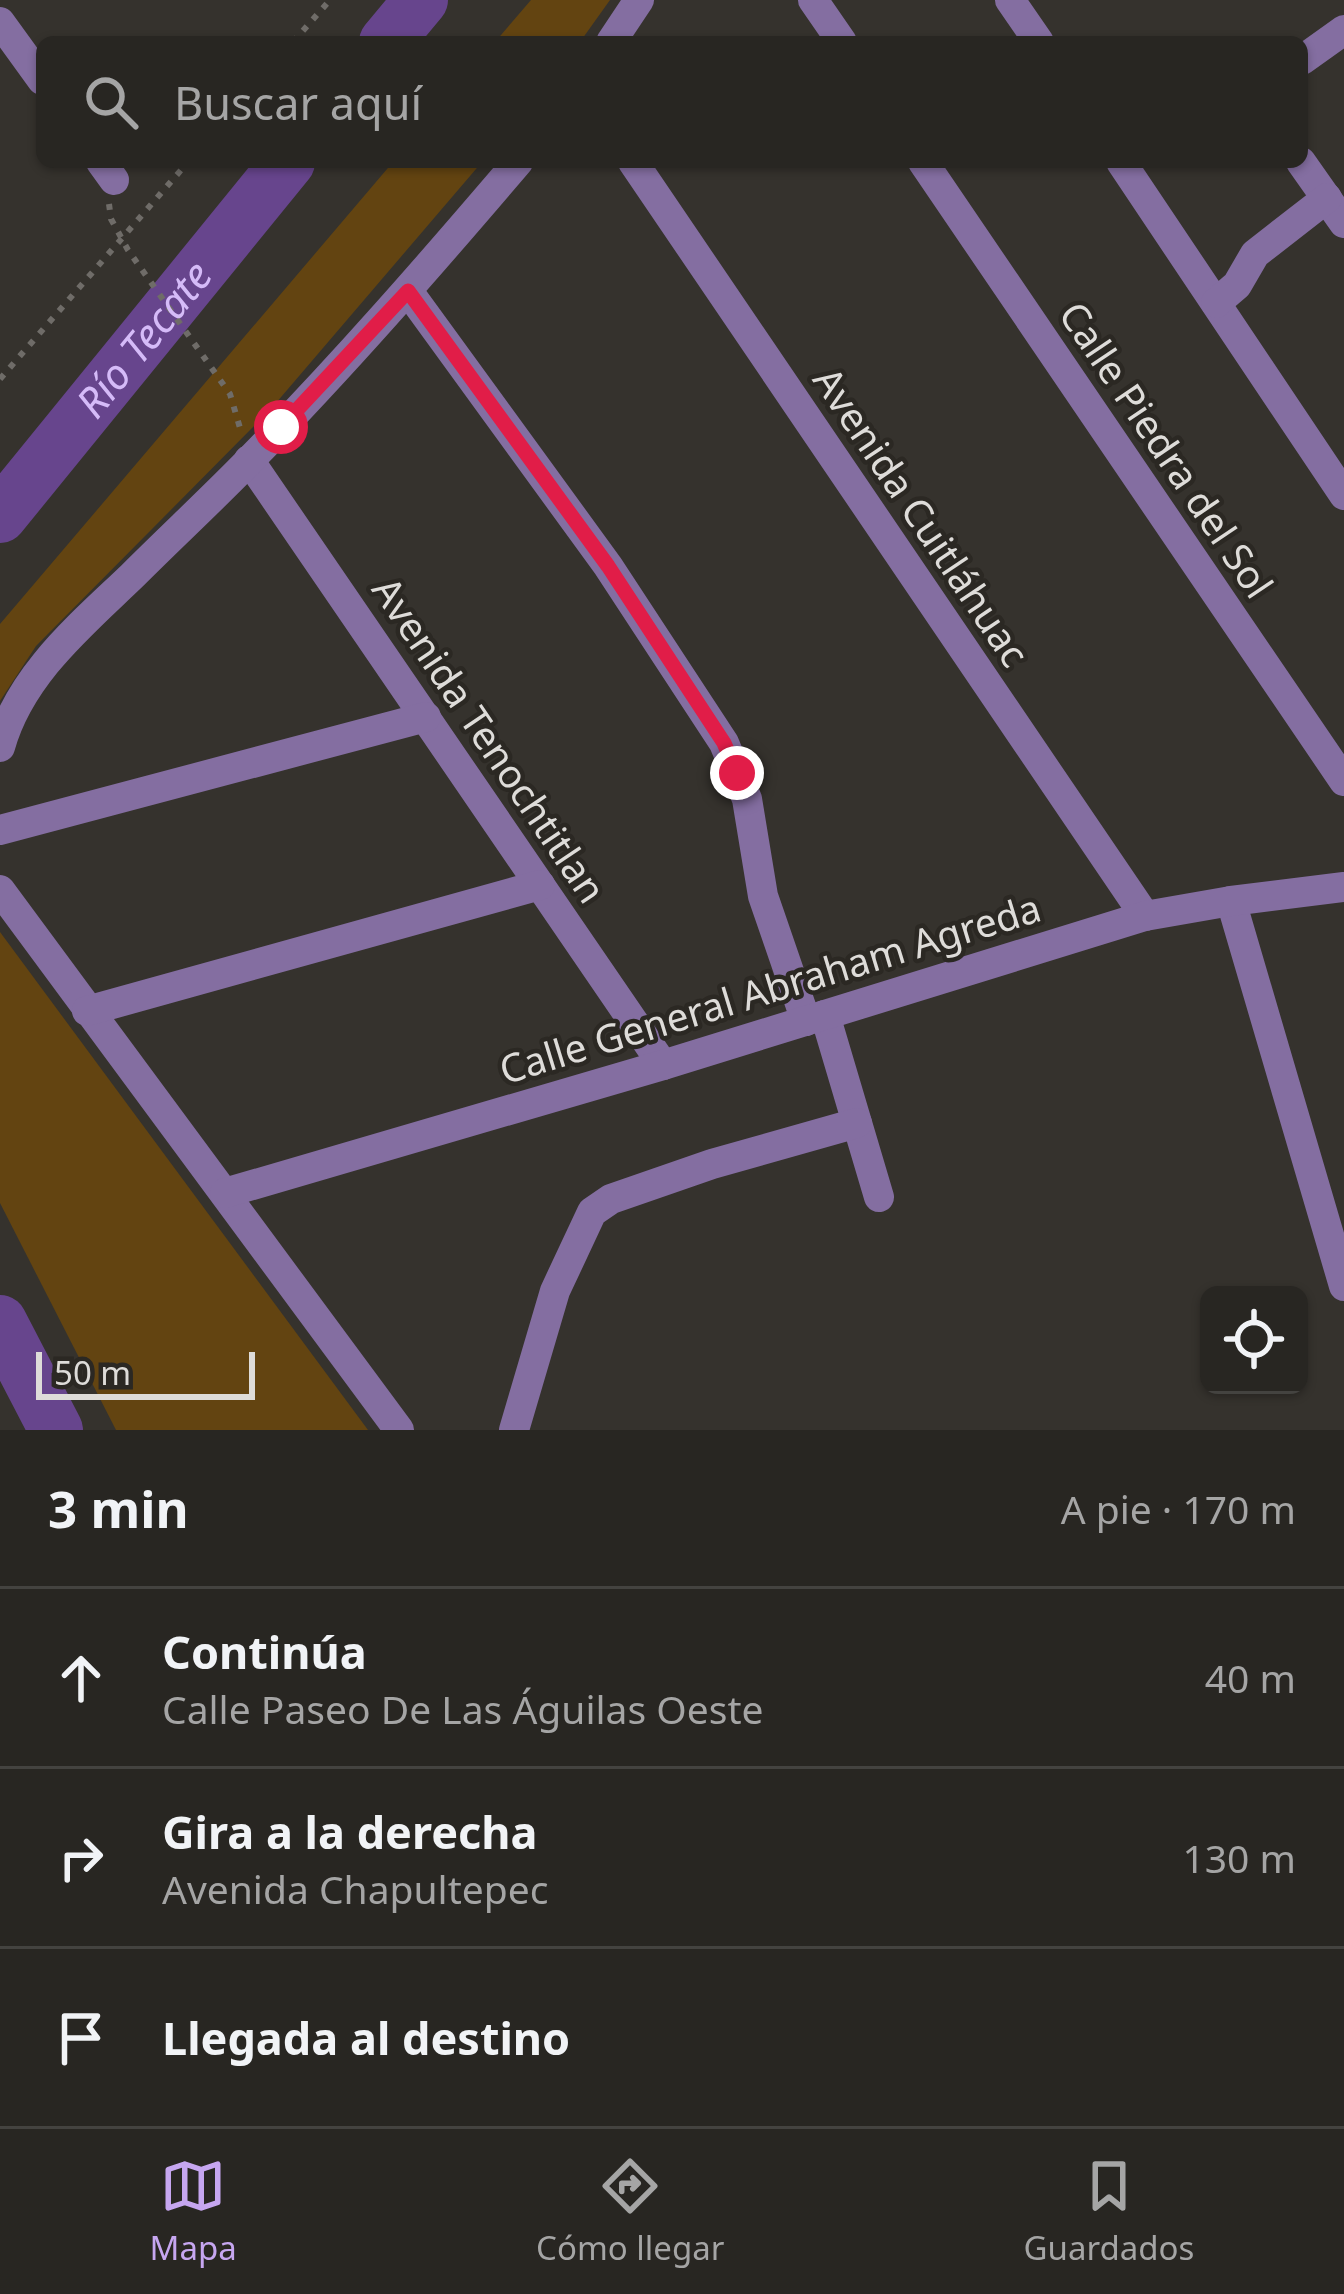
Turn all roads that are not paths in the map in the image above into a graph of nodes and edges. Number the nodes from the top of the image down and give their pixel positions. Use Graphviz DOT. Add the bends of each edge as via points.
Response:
graph roads {
  1 [pos="639,0"];
  2 [pos="814,0"];
  3 [pos="1010,0"];
  4 [pos="0,22"];
  5 [pos="1344,30"];
  6 [pos="615,36"];
  7 [pos="838,36"];
  8 [pos="1035,36"];
  9 [pos="1308,56"];
  10 [pos="36,72"];
  11 [pos="513,168"];
  12 [pos="637,168"];
  13 [pos="927,168"];
  14 [pos="1136,168"];
  15 [pos="1305,168"];
  16 [pos="1336,210"];
  17 [pos="408,291"];
  18 [pos="1216,302"];
  19 [pos="249,460"];
  20 [pos="1344,495"];
  21 [pos="426,718"];
  22 [pos="0,747"];
  23 [pos="1344,781"];
  24 [pos="0,830"];
  25 [pos="540,885"];
  26 [pos="1344,886"];
  27 [pos="0,890"];
  28 [pos="1231,901"];
  29 [pos="1145,916"];
  30 [pos="87,1011"];
  31 [pos="816,1018"];
  32 [pos="663,1065"];
  33 [pos="857,1123"];
  34 [pos="225,1193"];
  35 [pos="879,1197"];
  36 [pos="1344,1286"];
  37 [pos="399,1430"];
  38 [pos="514,1430"];
  1 -- 6 [label="street"];
  2 -- 7 [label="street"];
  3 -- 8 [label="street"];
  4 -- 10 [label="street"];
  5 -- 9 [label="street"];
  11 -- 17 [label="street"];
  12 -- 29 [label="street, Avenida Cuitláhuac"];
  13 -- 23 [label="street, Calle Piedra del Sol"];
  14 -- 18 [label="street"];
  15 -- 16 [label="street"];
  16 -- 18 [label="street" via="1255,254"];
  17 -- 19 [label="street"];
  17 -- 31 [label="street" via="608,566 724,743 748,799 772,929"];
  18 -- 20 [label="street"];
  19 -- 21 [label="street, Avenida Tenochtitlan"];
  19 -- 22 [label="street" via="68,636 20,701"];
  21 -- 24 [label="street"];
  21 -- 25 [label="street, Avenida Tenochtitlan"];
  25 -- 30 [label="street"];
  25 -- 32 [label="street, Avenida Tenochtitlan"];
  26 -- 28 [label="street, Calle General Abraham Agreda"];
  27 -- 30 [label="street"];
  28 -- 29 [label="street, Calle General Abraham Agreda"];
  28 -- 36 [label="street"];
  29 -- 31 [label="street, Calle General Abraham Agreda"];
  30 -- 34 [label="street"];
  31 -- 32 [label="street, Calle General Abraham Agreda"];
  31 -- 33 [label="street"];
  32 -- 34 [label="street, Calle General Abraham Agreda"];
  33 -- 35 [label="street"];
  33 -- 38 [label="street" via="712,1164 592,1212 555,1291"];
  34 -- 37 [label="street"];
}
